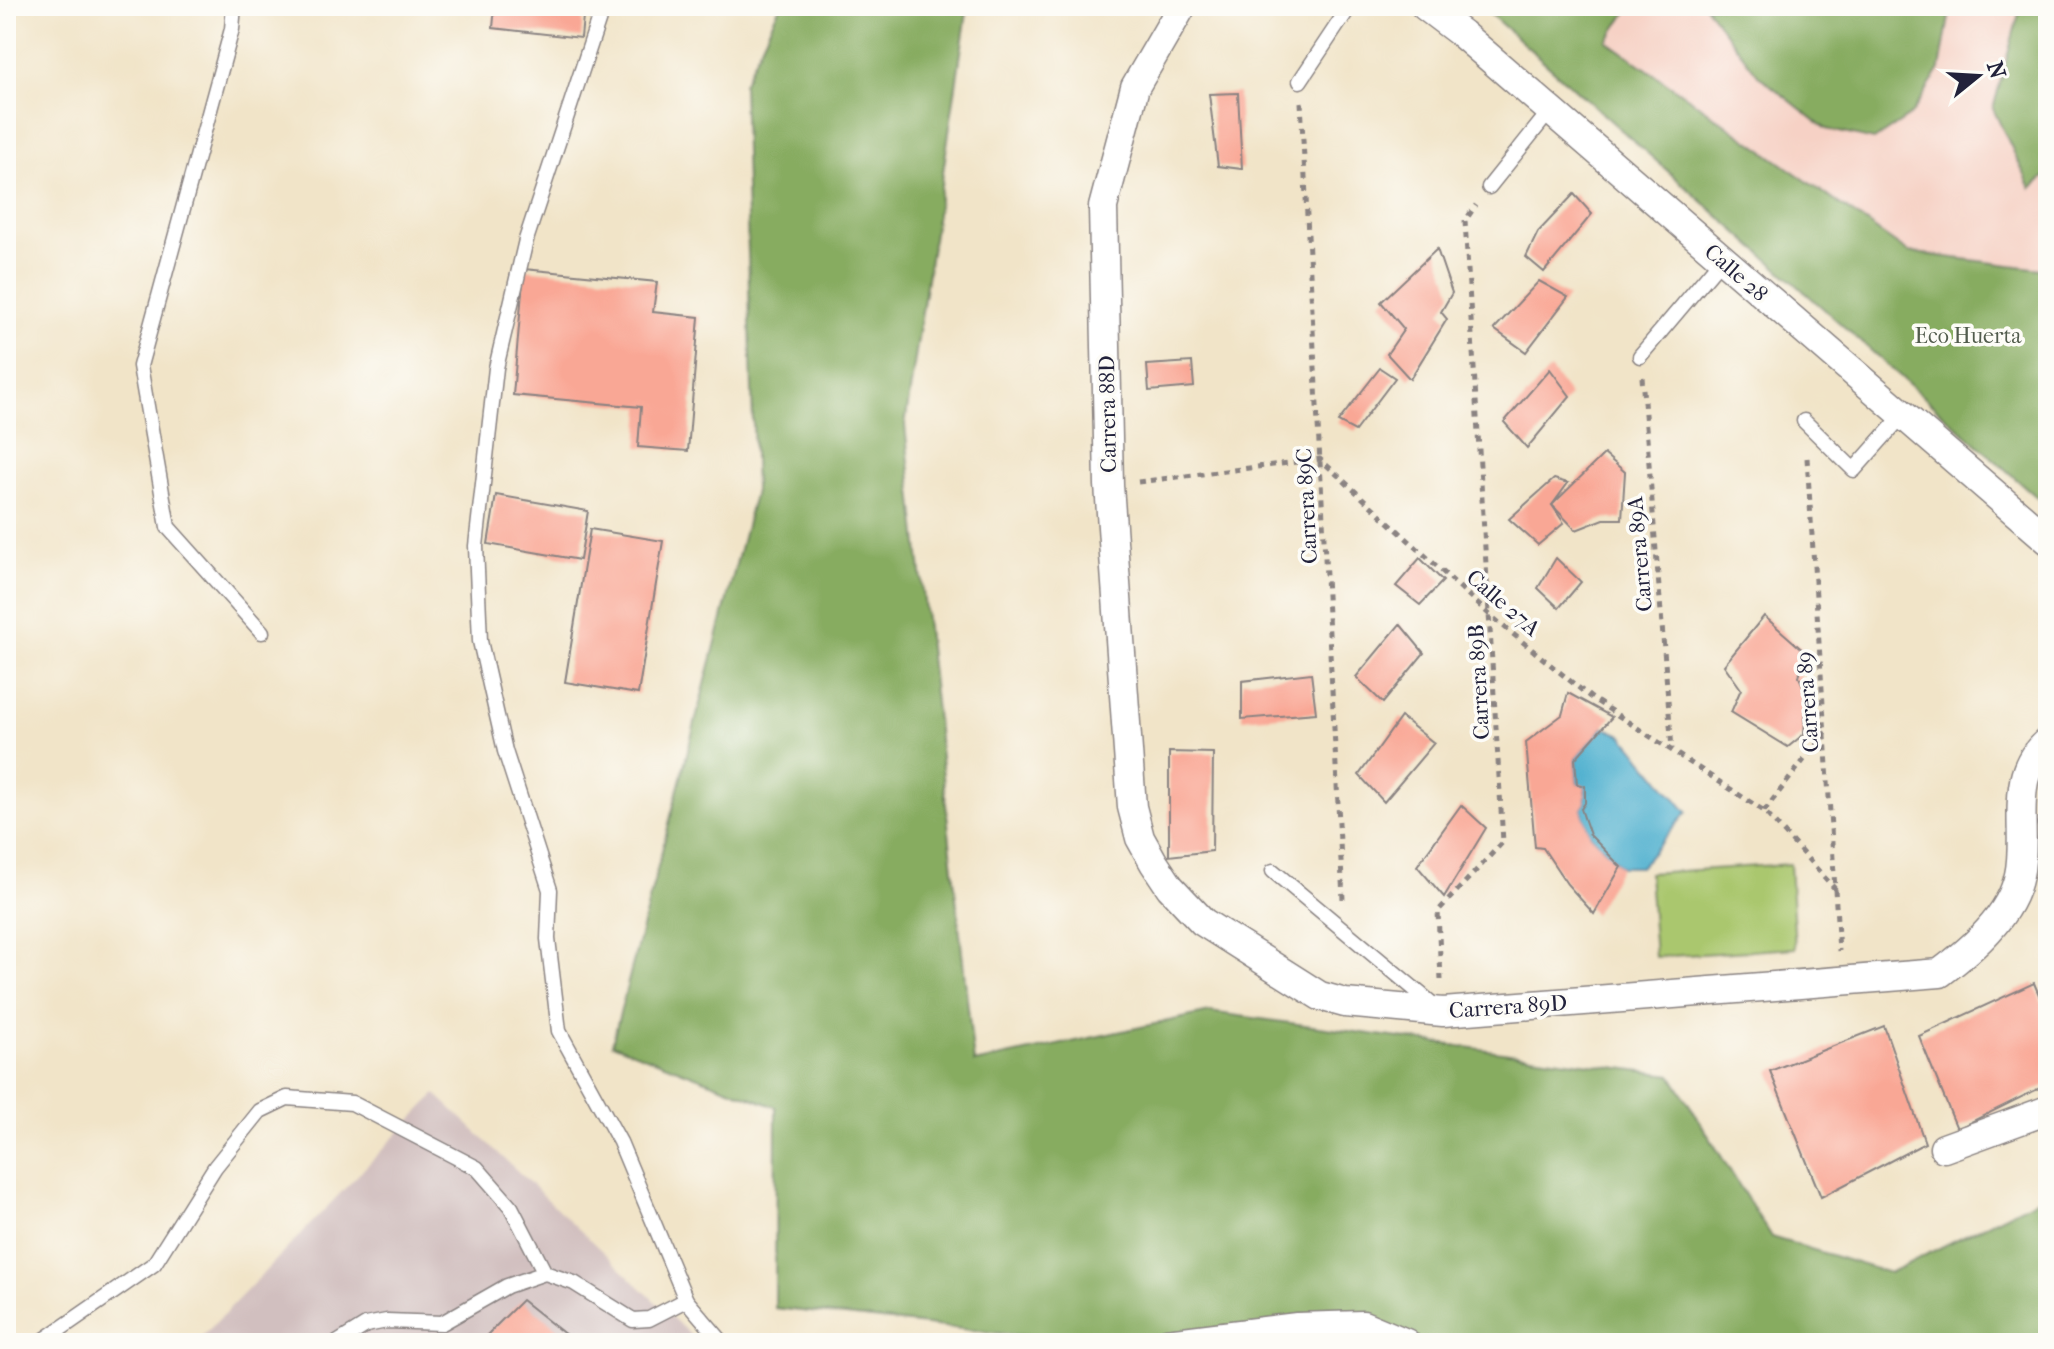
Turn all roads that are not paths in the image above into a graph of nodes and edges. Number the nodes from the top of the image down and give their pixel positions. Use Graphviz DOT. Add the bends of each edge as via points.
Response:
graph roads {
  1 [pos="234,6"];
  2 [pos="603,6"];
  3 [pos="1182,6"];
  4 [pos="1350,6"];
  5 [pos="1425,6"];
  6 [pos="1300,81"];
  7 [pos="1549,112"];
  8 [pos="1489,187"];
  9 [pos="1721,260"];
  10 [pos="1640,356"];
  11 [pos="1901,417"];
  12 [pos="1804,421"];
  13 [pos="2048,540"];
  14 [pos="262,632"];
  15 [pos="2048,741"];
  16 [pos="1140,838"];
  17 [pos="1273,871"];
  18 [pos="1443,1012"];
  19 [pos="2048,1110"];
  20 [pos="1944,1148"];
  21 [pos="545,1273"];
  22 [pos="686,1300"];
  23 [pos="40,1343"];
  24 [pos="337,1343"];
  25 [pos="723,1343"];
  26 [pos="1167,1343"];
  27 [pos="1406,1343"];
  1 -- 14 [label="lane" via="140,366 168,527"];
  2 -- 22 [label="lane" via="526,240 496,368 476,546 480,641 505,751 550,890 548,939 559,1031 620,1142"];
  3 -- 16 [label="street, Carrera 88D" via="1135,87 1103,207 1109,485 1132,807"];
  4 -- 6 [label="lane"];
  5 -- 7 [label="street, Calle 28"];
  7 -- 8 [label="lane"];
  7 -- 9 [label="street, Calle 28"];
  9 -- 10 [label="lane"];
  9 -- 11 [label="street, Calle 28"];
  11 -- 12 [label="lane" via="1854,470"];
  11 -- 13 [label="street, Calle 28"];
  15 -- 18 [label="street, Carrera 89D" via="2037,750 2019,802 2019,875 1980,943 1940,973"];
  16 -- 18 [label="street, Carrera 89D" via="1170,887 1203,922 1320,996"];
  17 -- 18 [label="lane"];
  19 -- 20 [label="street"];
  21 -- 22 [label="lane" via="574,1283 633,1320 649,1319"];
  21 -- 23 [label="lane" via="511,1207 477,1168 352,1103 287,1098 260,1111 154,1264"];
  21 -- 24 [label="lane" via="507,1286 442,1323 376,1323"];
  22 -- 25 [label="lane"];
  26 -- 27 [label="street" via="1297,1327 1363,1325"];
}
